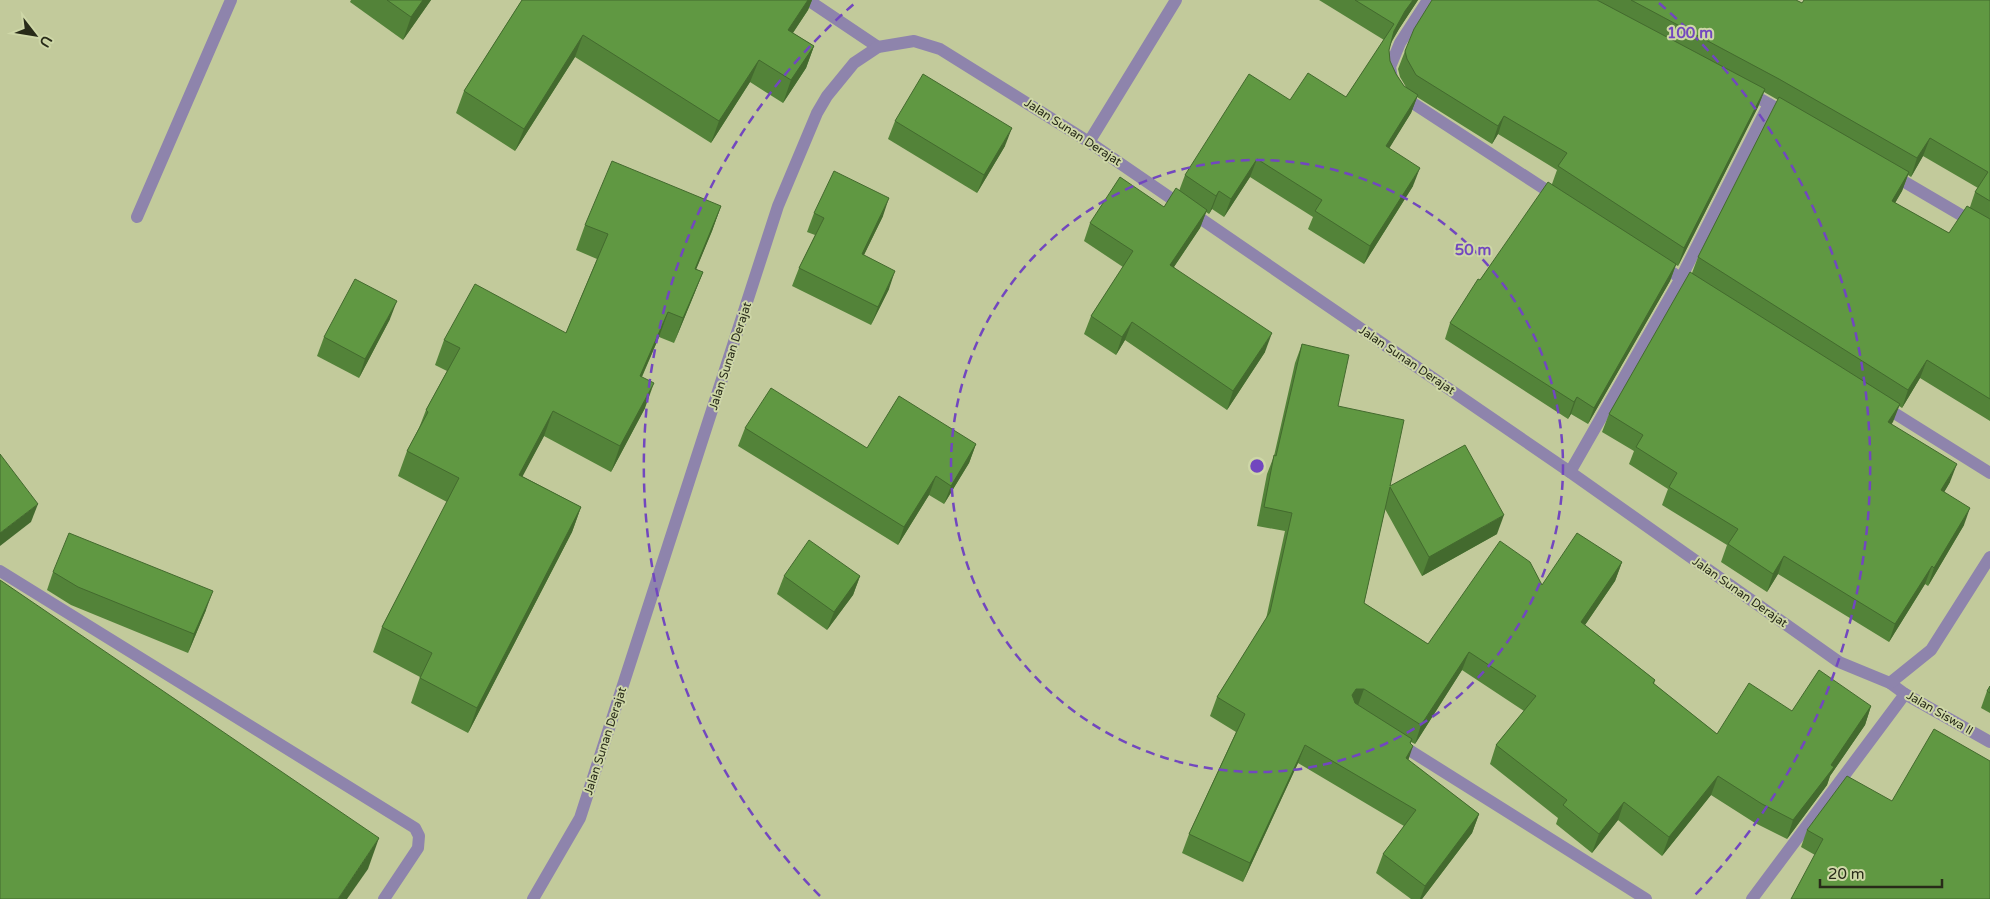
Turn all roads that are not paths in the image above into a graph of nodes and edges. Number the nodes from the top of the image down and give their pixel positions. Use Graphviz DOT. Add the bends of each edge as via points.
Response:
graph roads {
  1 [pos="231,0"];
  2 [pos="808,0"];
  3 [pos="1176,0"];
  4 [pos="1428,0"];
  5 [pos="878,46"];
  6 [pos="1735,86"];
  7 [pos="1769,104"];
  8 [pos="1794,118"];
  9 [pos="1090,142"];
  10 [pos="1879,168"];
  11 [pos="1569,205"];
  12 [pos="138,217"];
  13 [pos="1990,232"];
  14 [pos="1649,257"];
  15 [pos="1681,278"];
  16 [pos="1706,294"];
  17 [pos="1873,400"];
  18 [pos="1570,472"];
  19 [pos="1990,473"];
  20 [pos="1990,557"];
  21 [pos="0,570"];
  22 [pos="1890,683"];
  23 [pos="1905,694"];
  24 [pos="1387,736"];
  25 [pos="1990,742"];
  26 [pos="384,899"];
  27 [pos="533,899"];
  28 [pos="1646,899"];
  29 [pos="1752,899"];
  1 -- 12 [label="street"];
  2 -- 5 [label="street"];
  3 -- 9 [label="street"];
  4 -- 11 [label="street" via="1400,43 1390,68 1393,83 1404,99"];
  5 -- 9 [label="street, Jalan Sunan Derajat" via="914,41 940,49"];
  5 -- 27 [label="street, Jalan Sunan Derajat" via="854,63 827,96 778,206 580,818"];
  6 -- 7 [label="street"];
  7 -- 8 [label="street"];
  7 -- 15 [label="street"];
  9 -- 18 [label="street, Jalan Sunan Derajat"];
  10 -- 13 [label="street"];
  14 -- 15 [label="street"];
  15 -- 16 [label="street"];
  15 -- 18 [label="street"];
  17 -- 19 [label="street"];
  18 -- 22 [label="street, Jalan Sunan Derajat" via="1840,662"];
  20 -- 22 [label="street" via="1931,650"];
  21 -- 26 [label="street" via="415,828 419,836 418,848"];
  22 -- 23 [label="street, Jalan Siswa II"];
  23 -- 25 [label="street, Jalan Siswa II"];
  23 -- 29 [label="street"];
  24 -- 28 [label="street"];
}
